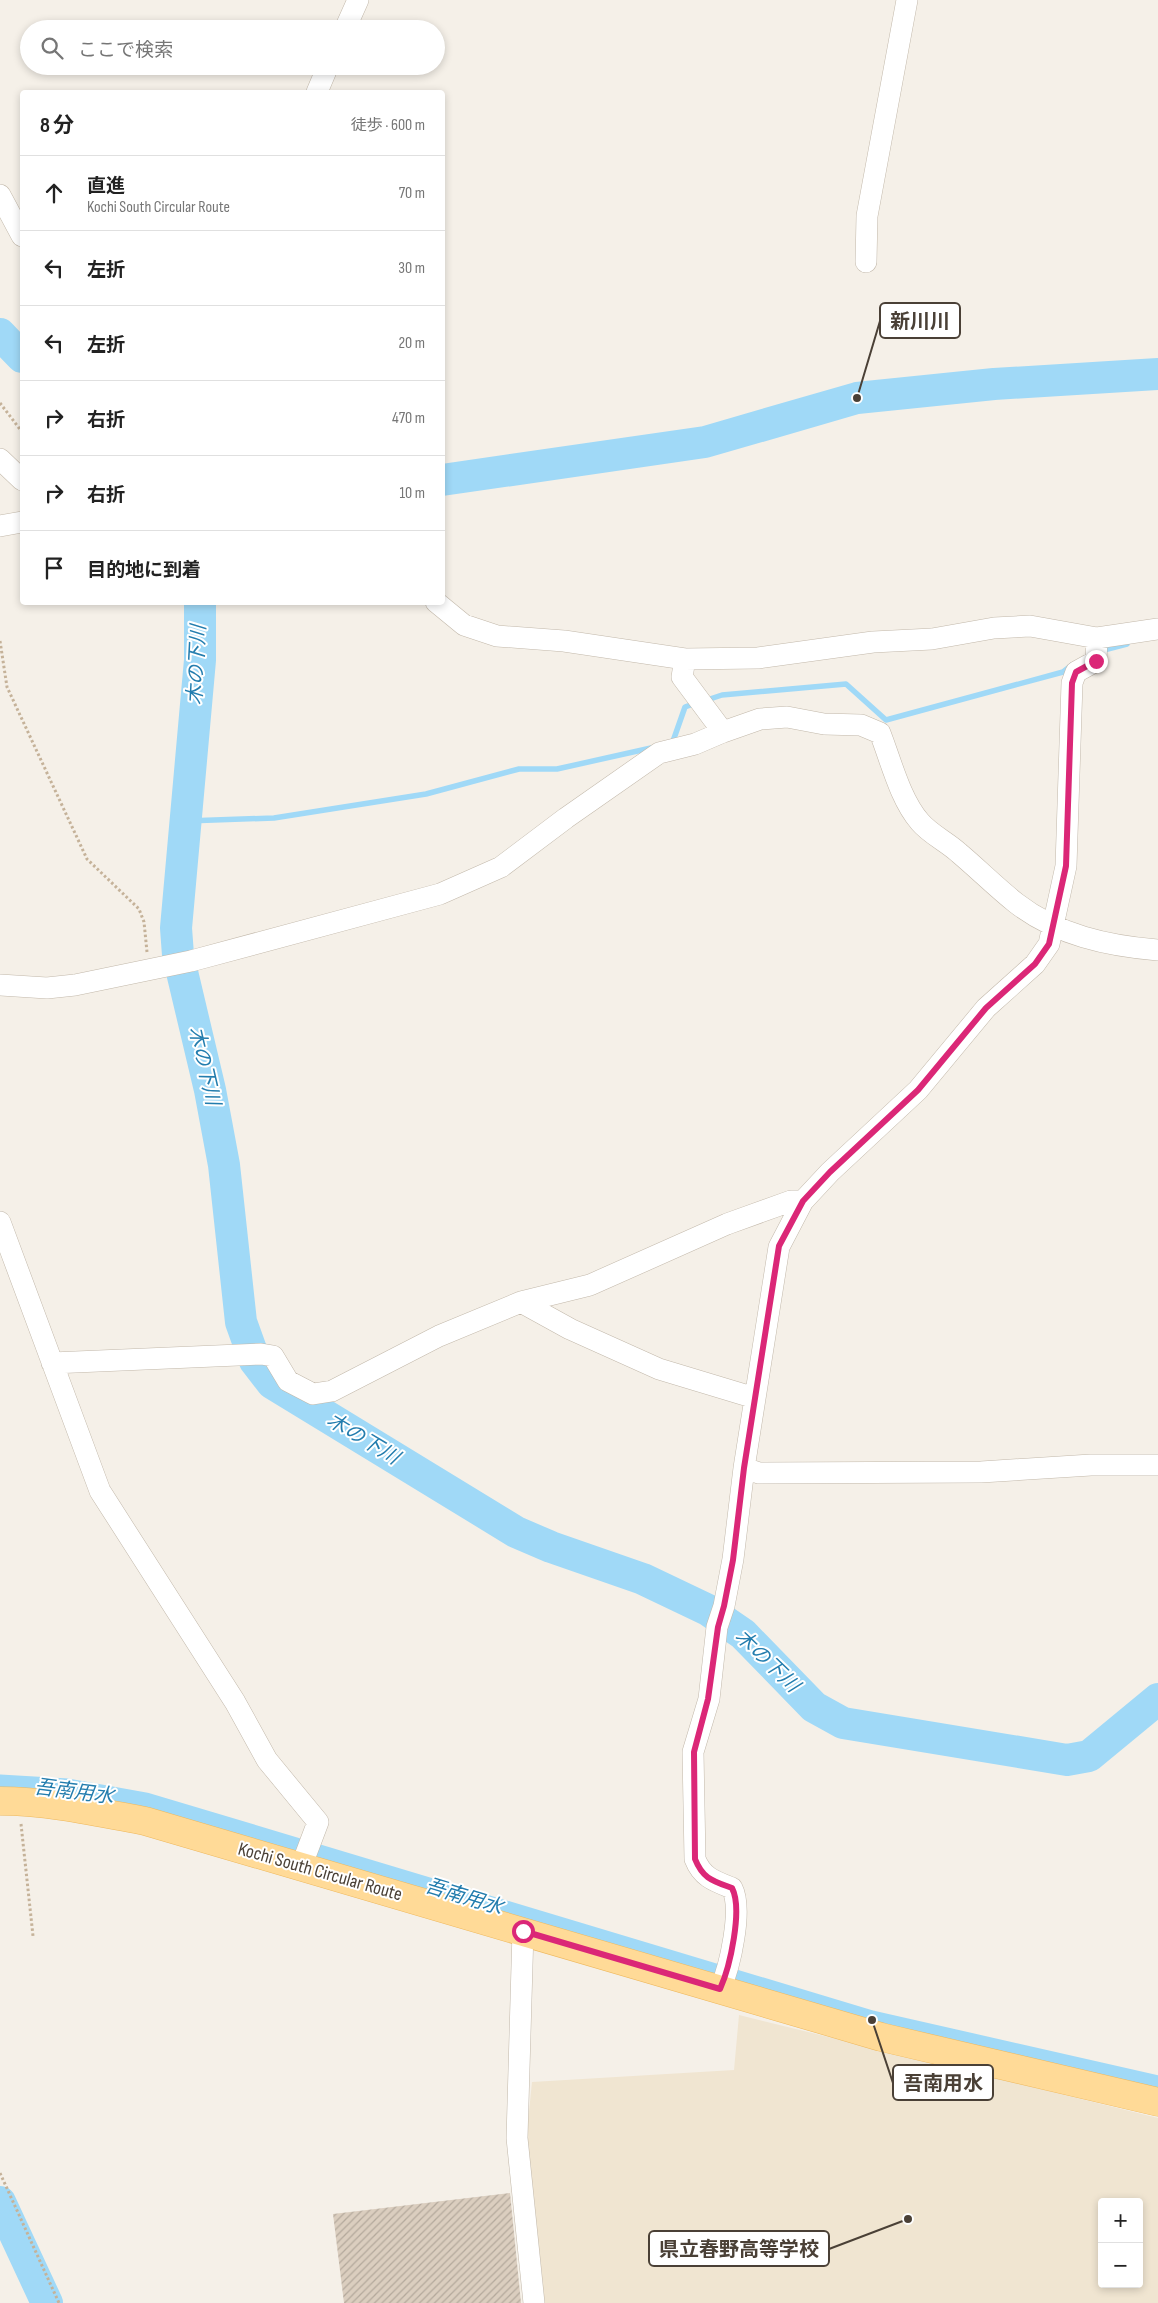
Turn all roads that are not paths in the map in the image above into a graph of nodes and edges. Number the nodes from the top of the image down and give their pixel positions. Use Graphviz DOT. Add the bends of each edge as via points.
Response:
graph roads {
  1 [pos="358,0"];
  2 [pos="907,0"];
  3 [pos="349,20"];
  4 [pos="324,75"];
  5 [pos="318,90"];
  6 [pos="0,195"];
  7 [pos="20,232"];
  8 [pos="866,262"];
  9 [pos="0,459"];
  10 [pos="20,478"];
  11 [pos="20,522"];
  12 [pos="0,526"];
  13 [pos="440,605"];
  14 [pos="1158,629"];
  15 [pos="1096,647"];
  16 [pos="685,659"];
  17 [pos="723,732"];
  18 [pos="1054,925"];
  19 [pos="1158,950"];
  20 [pos="0,984"];
  21 [pos="803,1201"];
  22 [pos="0,1222"];
  23 [pos="521,1302"];
  24 [pos="52,1364"];
  25 [pos="755,1398"];
  26 [pos="1158,1465"];
  27 [pos="744,1468"];
  28 [pos="9,1801"];
  29 [pos="306,1855"];
  30 [pos="523,1931"];
  31 [pos="724,1981"];
  32 [pos="1158,2102"];
  33 [pos="534,2303"];
  1 -- 3 [label="street"];
  2 -- 8 [label="street" via="866,216"];
  4 -- 5 [label="street"];
  6 -- 7 [label="street"];
  9 -- 10 [label="street"];
  11 -- 12 [label="street"];
  13 -- 16 [label="street" via="464,625 496,636 564,641"];
  14 -- 15 [label="street"];
  15 -- 16 [label="street" via="1030,626 758,658"];
  15 -- 18 [label="street" via="1096,661 1076,672 1072,683 1066,866"];
  16 -- 17 [label="street" via="682,677"];
  17 -- 18 [label="street" via="760,719 787,717 824,724 861,725 880,732 905,797 920,822 1018,904"];
  17 -- 20 [label="street" via="696,744 659,752 501,868 448,890 379,912 160,968 46,988"];
  18 -- 19 [label="street" via="1088,940 1124,948"];
  18 -- 21 [label="street" via="1049,944 1035,964 986,1008 918,1090"];
  21 -- 23 [label="street" via="791,1201 727,1224 590,1284"];
  21 -- 25 [label="street" via="779,1246"];
  22 -- 24 [label="street"];
  23 -- 24 [label="street" via="439,1336 332,1391 313,1394 288,1381 273,1356 261,1354"];
  23 -- 25 [label="street" via="570,1329 659,1369"];
  24 -- 29 [label="street" via="100,1491 235,1702 267,1760 318,1822"];
  25 -- 27 [label="street"];
  26 -- 27 [label="street" via="1091,1465 971,1472 759,1473"];
  27 -- 31 [label="street" via="733,1560 718,1627 708,1699 694,1752 695,1859 700,1871 710,1880 732,1888 736,1897 732,1950"];
  28 -- 29 [label="main road, Kochi South Circular Route" via="89,1810"];
  29 -- 30 [label="main road, Kochi South Circular Route"];
  30 -- 31 [label="main road, Kochi South Circular Route"];
  30 -- 33 [label="street" via="518,2138"];
  31 -- 32 [label="main road, Kochi South Circular Route" via="881,2037"];
}
